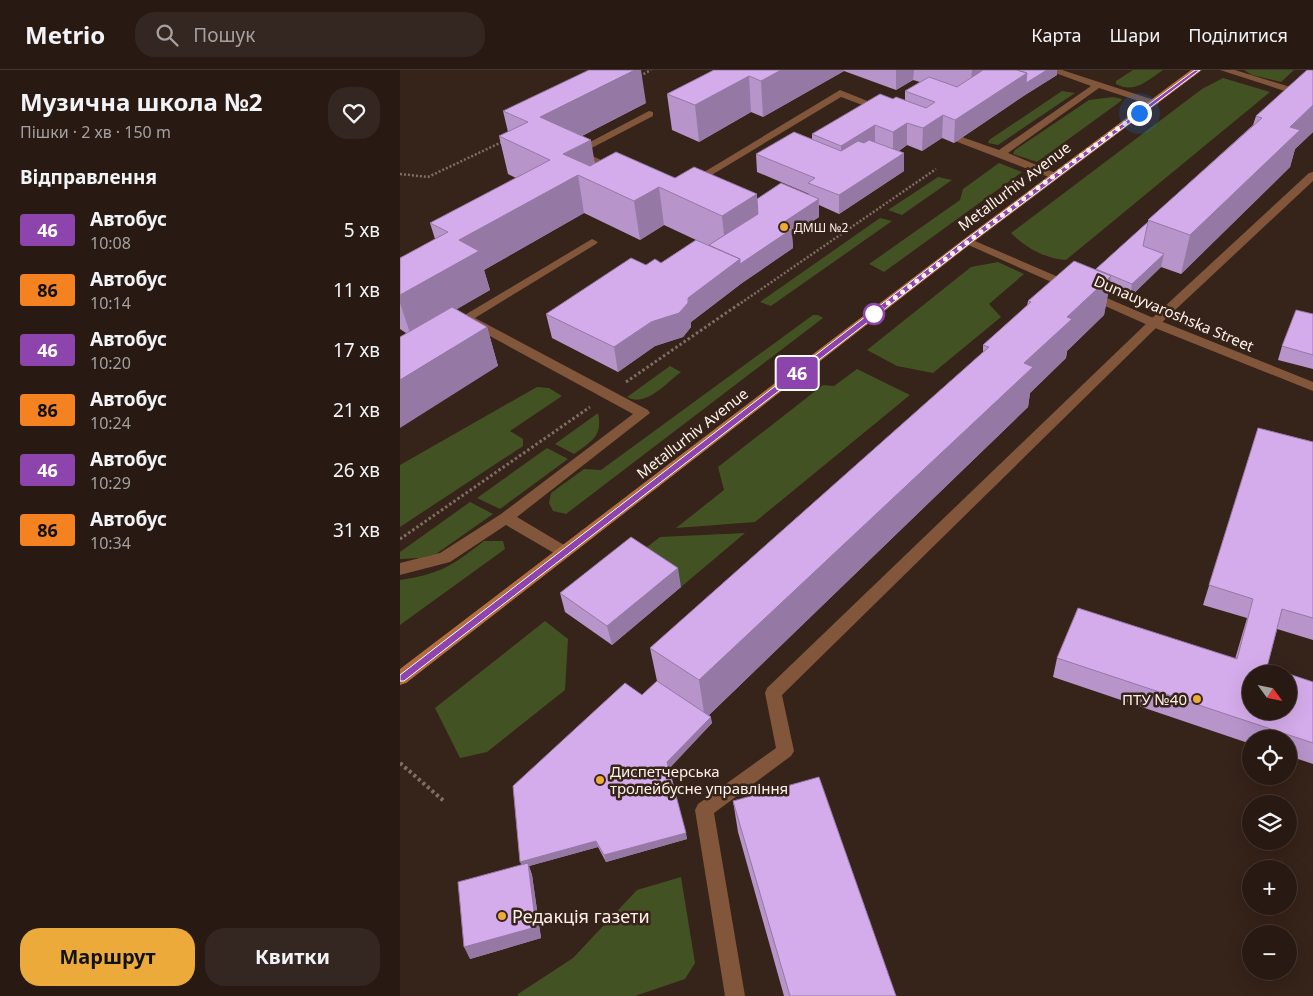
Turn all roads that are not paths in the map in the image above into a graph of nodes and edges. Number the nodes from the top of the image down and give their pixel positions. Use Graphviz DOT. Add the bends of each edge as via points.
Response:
graph roads {
  1 [pos="1052,70"];
  2 [pos="1197,70"];
  3 [pos="1225,70"];
  4 [pos="1098,85"];
  5 [pos="1313,97"];
  6 [pos="1154,103"];
  7 [pos="649,114"];
  8 [pos="894,114"];
  9 [pos="960,139"];
  10 [pos="1000,154"];
  11 [pos="1313,175"];
  12 [pos="1054,176"];
  13 [pos="627,177"];
  14 [pos="685,187"];
  15 [pos="968,241"];
  16 [pos="592,242"];
  17 [pos="466,318"];
  18 [pos="1154,323"];
  19 [pos="450,328"];
  20 [pos="1313,388"];
  21 [pos="506,518"];
  22 [pos="564,552"];
  23 [pos="400,568"];
  24 [pos="400,678"];
  25 [pos="734,996"];
  1 -- 4 [label="street"];
  2 -- 6 [label="street, Metallurhiv Avenue"];
  3 -- 5 [label="street"];
  4 -- 6 [label="street"];
  4 -- 10 [label="street"];
  6 -- 12 [label="street, Metallurhiv Avenue"];
  7 -- 13 [label="street" via="576,152"];
  8 -- 14 [label="street" via="840,93"];
  9 -- 10 [label="street"];
  10 -- 12 [label="street"];
  11 -- 18 [label="street"];
  12 -- 15 [label="street, Metallurhiv Avenue"];
  15 -- 18 [label="street, Dunauyvaroshska Street"];
  15 -- 22 [label="street, Metallurhiv Avenue"];
  16 -- 17 [label="street"];
  17 -- 19 [label="street"];
  17 -- 21 [label="street" via="643,414"];
  18 -- 20 [label="street, Dunauyvaroshska Street"];
  18 -- 25 [label="street" via="774,693 785,751 704,810"];
  21 -- 22 [label="street"];
  21 -- 23 [label="street" via="445,558"];
  22 -- 24 [label="street, Metallurhiv Avenue"];
}
